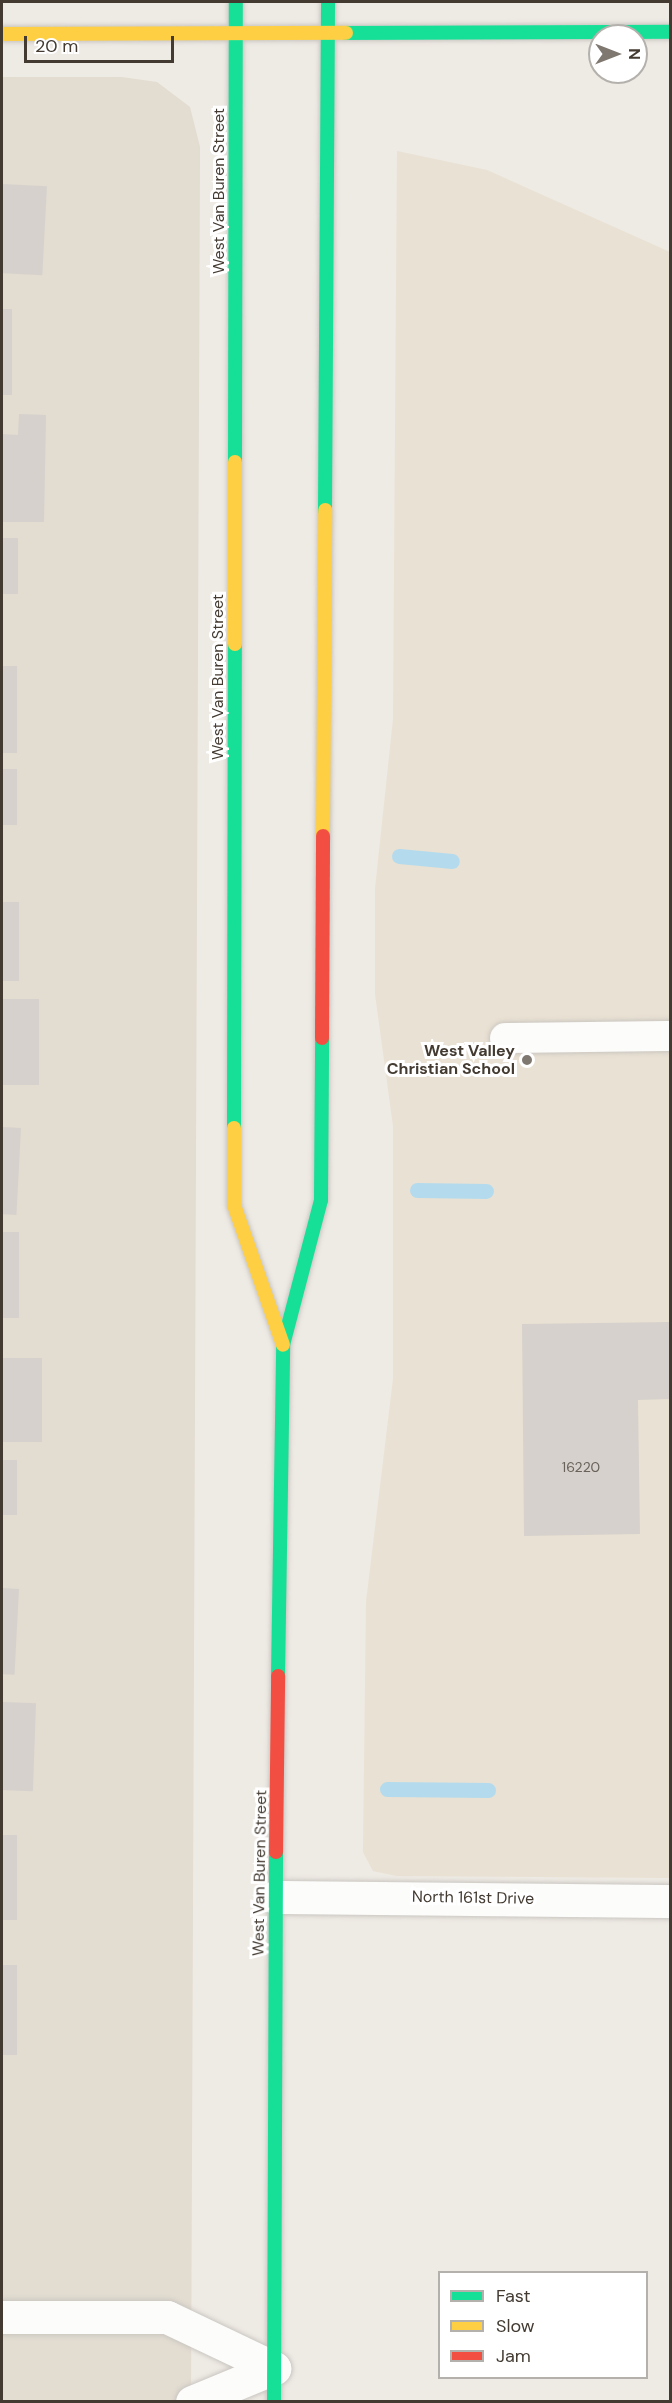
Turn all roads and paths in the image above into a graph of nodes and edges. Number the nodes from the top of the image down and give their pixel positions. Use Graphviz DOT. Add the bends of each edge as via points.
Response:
graph roads {
  1 [pos="236,2"];
  2 [pos="328,2"];
  3 [pos="236,32"];
  4 [pos="328,32"];
  5 [pos="670,32"];
  6 [pos="2,34"];
  7 [pos="670,1036"];
  8 [pos="505,1038"];
  9 [pos="283,1345"];
  10 [pos="275,1897"];
  11 [pos="670,1901"];
  12 [pos="2,2317"];
  13 [pos="274,2368"];
  14 [pos="192,2402"];
  15 [pos="274,2402"];
  1 -- 3 [label="main road, West Van Buren Street"];
  2 -- 4 [label="main road, West Van Buren Street"];
  3 -- 4 [label="main road"];
  3 -- 6 [label="main road"];
  3 -- 9 [label="main road, West Van Buren Street" via="234,1205"];
  4 -- 5 [label="main road"];
  4 -- 9 [label="main road, West Van Buren Street" via="321,1200"];
  7 -- 8 [label="lane"];
  9 -- 10 [label="main road, West Van Buren Street"];
  10 -- 11 [label="street, North 161st Drive"];
  10 -- 13 [label="main road, West Van Buren Street"];
  12 -- 13 [label="street" via="167,2317"];
  13 -- 14 [label="street"];
  13 -- 15 [label="main road, West Van Buren Street"];
}
